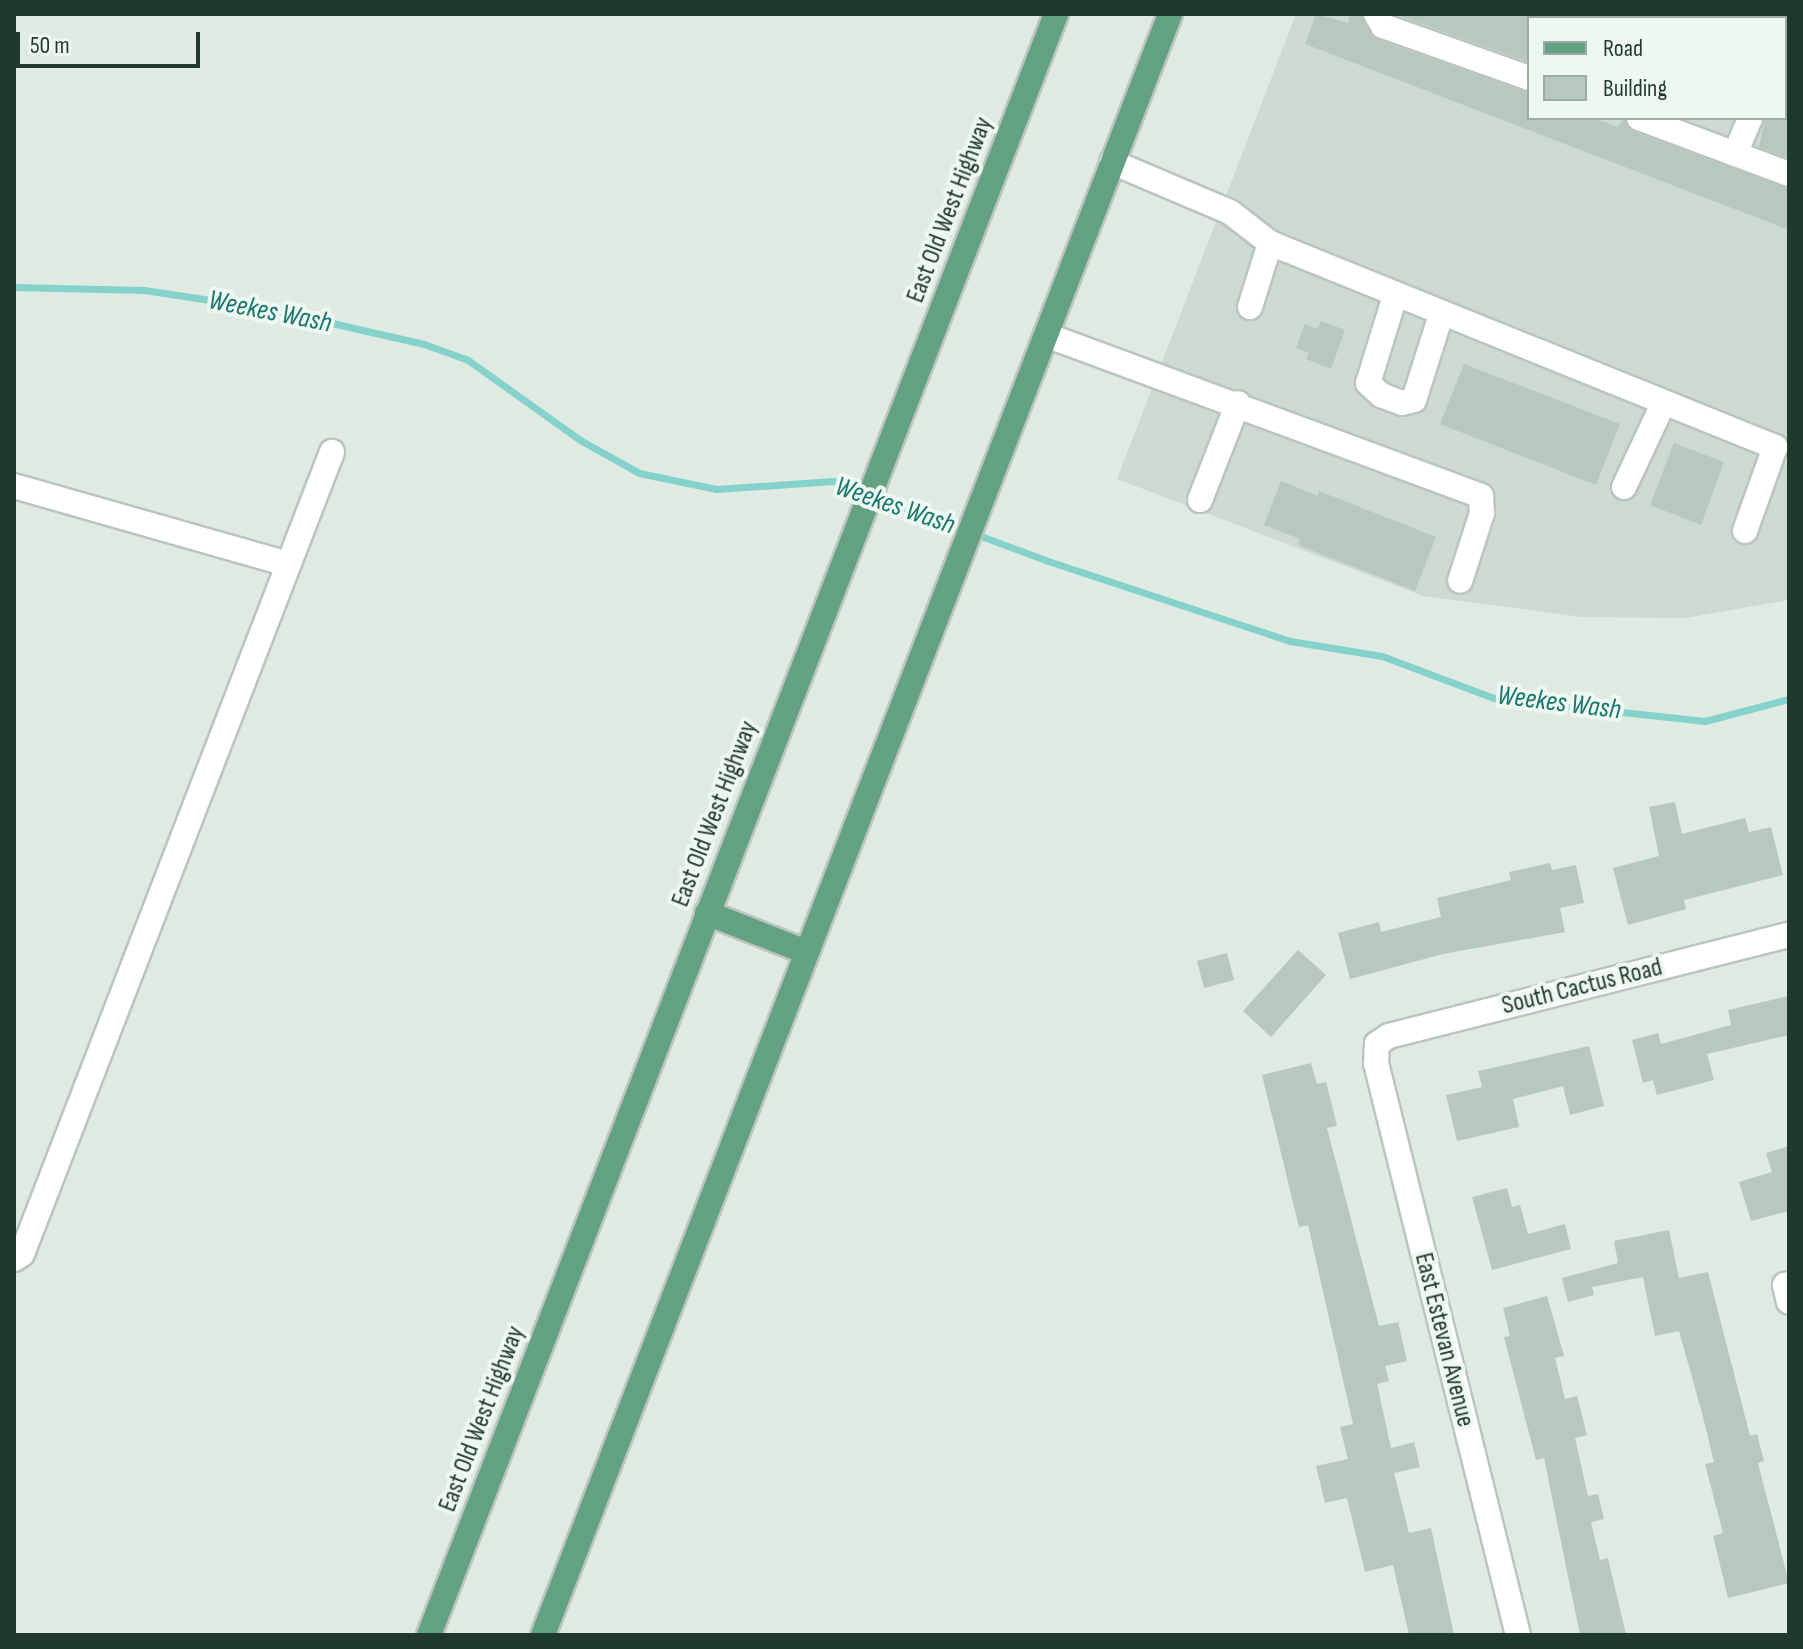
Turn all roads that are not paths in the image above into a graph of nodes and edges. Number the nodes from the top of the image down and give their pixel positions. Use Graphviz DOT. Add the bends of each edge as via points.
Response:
graph roads {
  1 [pos="1056,14"];
  2 [pos="1170,14"];
  3 [pos="1376,14"];
  4 [pos="1527,77"];
  5 [pos="1644,120"];
  6 [pos="1749,120"];
  7 [pos="1735,154"];
  8 [pos="1112,162"];
  9 [pos="1789,174"];
  10 [pos="1270,243"];
  11 [pos="1395,296"];
  12 [pos="1250,307"];
  13 [pos="1441,315"];
  14 [pos="1046,335"];
  15 [pos="1238,403"];
  16 [pos="1663,404"];
  17 [pos="332,452"];
  18 [pos="14,486"];
  19 [pos="1624,487"];
  20 [pos="1200,500"];
  21 [pos="1745,531"];
  22 [pos="288,564"];
  23 [pos="1460,581"];
  24 [pos="707,913"];
  25 [pos="1789,935"];
  26 [pos="806,952"];
  27 [pos="1377,1044"];
  28 [pos="14,1259"];
  29 [pos="429,1635"];
  30 [pos="543,1635"];
  31 [pos="1518,1635"];
  1 -- 24 [label="main road, East Old West Highway"];
  2 -- 8 [label="main road"];
  3 -- 4 [label="street" via="1383,26"];
  5 -- 7 [label="street"];
  6 -- 7 [label="street"];
  7 -- 9 [label="street"];
  8 -- 10 [label="street" via="1230,212"];
  8 -- 14 [label="main road"];
  10 -- 11 [label="street"];
  10 -- 12 [label="street"];
  11 -- 13 [label="street"];
  11 -- 13 [label="street" via="1368,383 1381,395 1402,403 1414,400"];
  13 -- 16 [label="street"];
  14 -- 15 [label="street"];
  14 -- 26 [label="main road"];
  15 -- 20 [label="street"];
  15 -- 23 [label="street" via="1481,496 1482,513"];
  16 -- 19 [label="street"];
  16 -- 21 [label="street" via="1775,447"];
  17 -- 22 [label="street"];
  18 -- 22 [label="street"];
  22 -- 28 [label="street" via="27,1239"];
  24 -- 26 [label="main road"];
  24 -- 29 [label="main road, East Old West Highway"];
  25 -- 27 [label="street, South Cactus Road" via="1389,1036"];
  26 -- 30 [label="main road"];
  27 -- 31 [label="street, East Estevan Avenue" via="1376,1063"];
}
